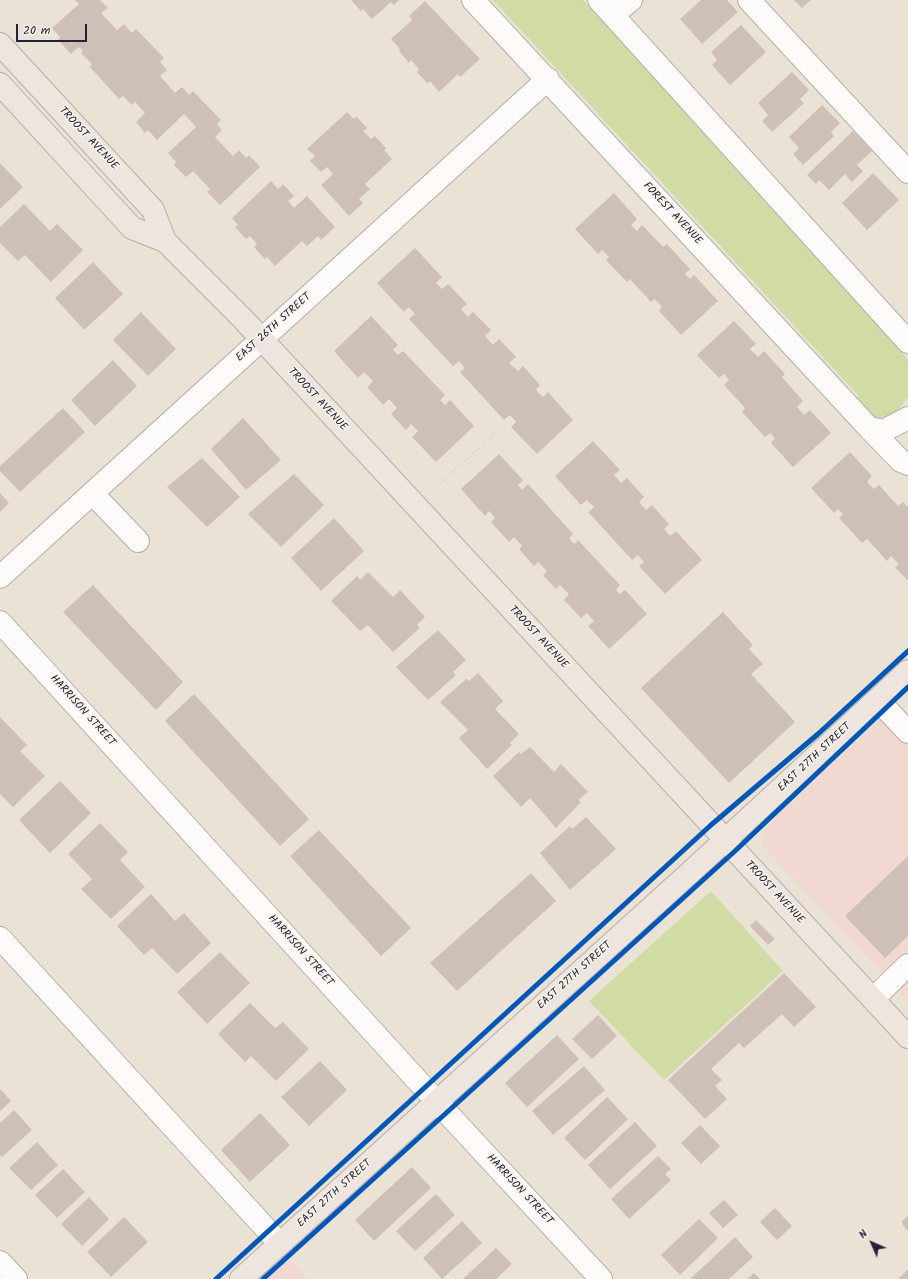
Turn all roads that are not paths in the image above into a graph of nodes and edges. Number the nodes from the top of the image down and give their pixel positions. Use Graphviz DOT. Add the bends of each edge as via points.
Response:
graph roads {
  1 [pos="473,0"];
  2 [pos="631,0"];
  3 [pos="749,0"];
  4 [pos="606,8"];
  5 [pos="0,44"];
  6 [pos="548,79"];
  7 [pos="0,84"];
  8 [pos="908,172"];
  9 [pos="165,241"];
  10 [pos="261,339"];
  11 [pos="908,342"];
  12 [pos="908,418"];
  13 [pos="869,428"];
  14 [pos="908,464"];
  15 [pos="92,493"];
  16 [pos="138,541"];
  17 [pos="0,577"];
  18 [pos="0,622"];
  19 [pos="908,672"];
  20 [pos="878,700"];
  21 [pos="908,732"];
  22 [pos="726,840"];
  23 [pos="0,938"];
  24 [pos="908,965"];
  25 [pos="873,999"];
  26 [pos="908,1037"];
  27 [pos="437,1102"];
  28 [pos="280,1244"];
  29 [pos="0,1262"];
  30 [pos="16,1279"];
  31 [pos="241,1279"];
  32 [pos="602,1279"];
  1 -- 6 [label="street, FOREST AVENUE"];
  2 -- 4 [label="street"];
  3 -- 8 [label="street"];
  4 -- 11 [label="street"];
  5 -- 9 [label="main road, TROOST AVENUE" via="153,210"];
  6 -- 10 [label="street, EAST 26TH STREET"];
  6 -- 13 [label="street, FOREST AVENUE"];
  7 -- 9 [label="main road, TROOST AVENUE" via="132,228"];
  9 -- 10 [label="main road, TROOST AVENUE"];
  10 -- 15 [label="street, EAST 26TH STREET"];
  10 -- 22 [label="main road, TROOST AVENUE"];
  12 -- 13 [label="street" via="883,432"];
  13 -- 14 [label="street, FOREST AVENUE" via="900,461"];
  15 -- 16 [label="street"];
  15 -- 17 [label="street, EAST 26TH STREET"];
  18 -- 27 [label="street, HARRISON STREET"];
  19 -- 20 [label="main road, EAST 27TH STREET"];
  20 -- 21 [label="street"];
  20 -- 22 [label="main road, EAST 27TH STREET"];
  22 -- 25 [label="main road, TROOST AVENUE"];
  22 -- 27 [label="main road, EAST 27TH STREET"];
  23 -- 28 [label="street"];
  24 -- 25 [label="street"];
  25 -- 26 [label="main road, TROOST AVENUE"];
  27 -- 28 [label="main road, EAST 27TH STREET"];
  27 -- 32 [label="street, HARRISON STREET"];
  28 -- 31 [label="main road, EAST 27TH STREET"];
  29 -- 30 [label="street"];
}
